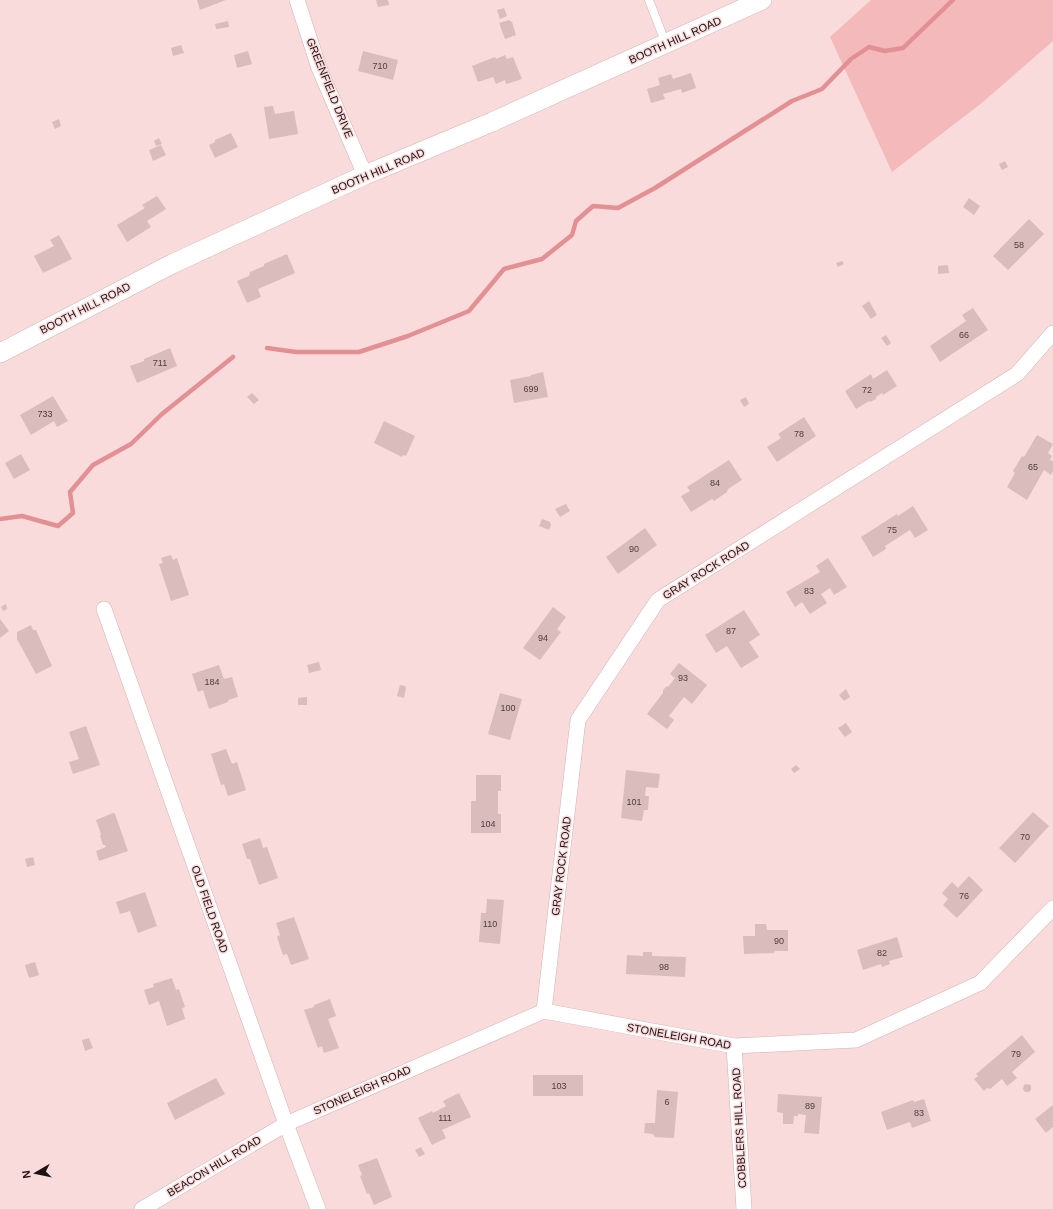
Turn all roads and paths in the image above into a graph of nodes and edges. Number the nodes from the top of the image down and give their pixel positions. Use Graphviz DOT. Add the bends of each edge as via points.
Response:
graph roads {
  1 [pos="297,0"];
  2 [pos="649,0"];
  3 [pos="762,0"];
  4 [pos="666,44"];
  5 [pos="365,176"];
  6 [pos="1053,333"];
  7 [pos="0,353"];
  8 [pos="104,609"];
  9 [pos="1053,908"];
  10 [pos="544,1011"];
  11 [pos="734,1046"];
  12 [pos="286,1124"];
  13 [pos="142,1209"];
  14 [pos="318,1209"];
  15 [pos="744,1209"];
  1 -- 5 [label="street, GREENFIELD DRIVE" via="319,68"];
  2 -- 4 [label="lane"];
  3 -- 4 [label="street, BOOTH HILL ROAD"];
  4 -- 5 [label="street, BOOTH HILL ROAD"];
  5 -- 7 [label="street, BOOTH HILL ROAD" via="172,264"];
  6 -- 10 [label="street, GRAY ROCK ROAD" via="1017,374 658,600 578,720"];
  8 -- 12 [label="street, OLD FIELD ROAD"];
  9 -- 11 [label="street, STONELEIGH ROAD" via="980,983 856,1040"];
  10 -- 11 [label="street, STONELEIGH ROAD"];
  10 -- 12 [label="street, STONELEIGH ROAD"];
  11 -- 15 [label="street, COBBLERS HILL ROAD"];
  12 -- 13 [label="street, BEACON HILL ROAD"];
  12 -- 14 [label="street, OLD FIELD ROAD"];
}
